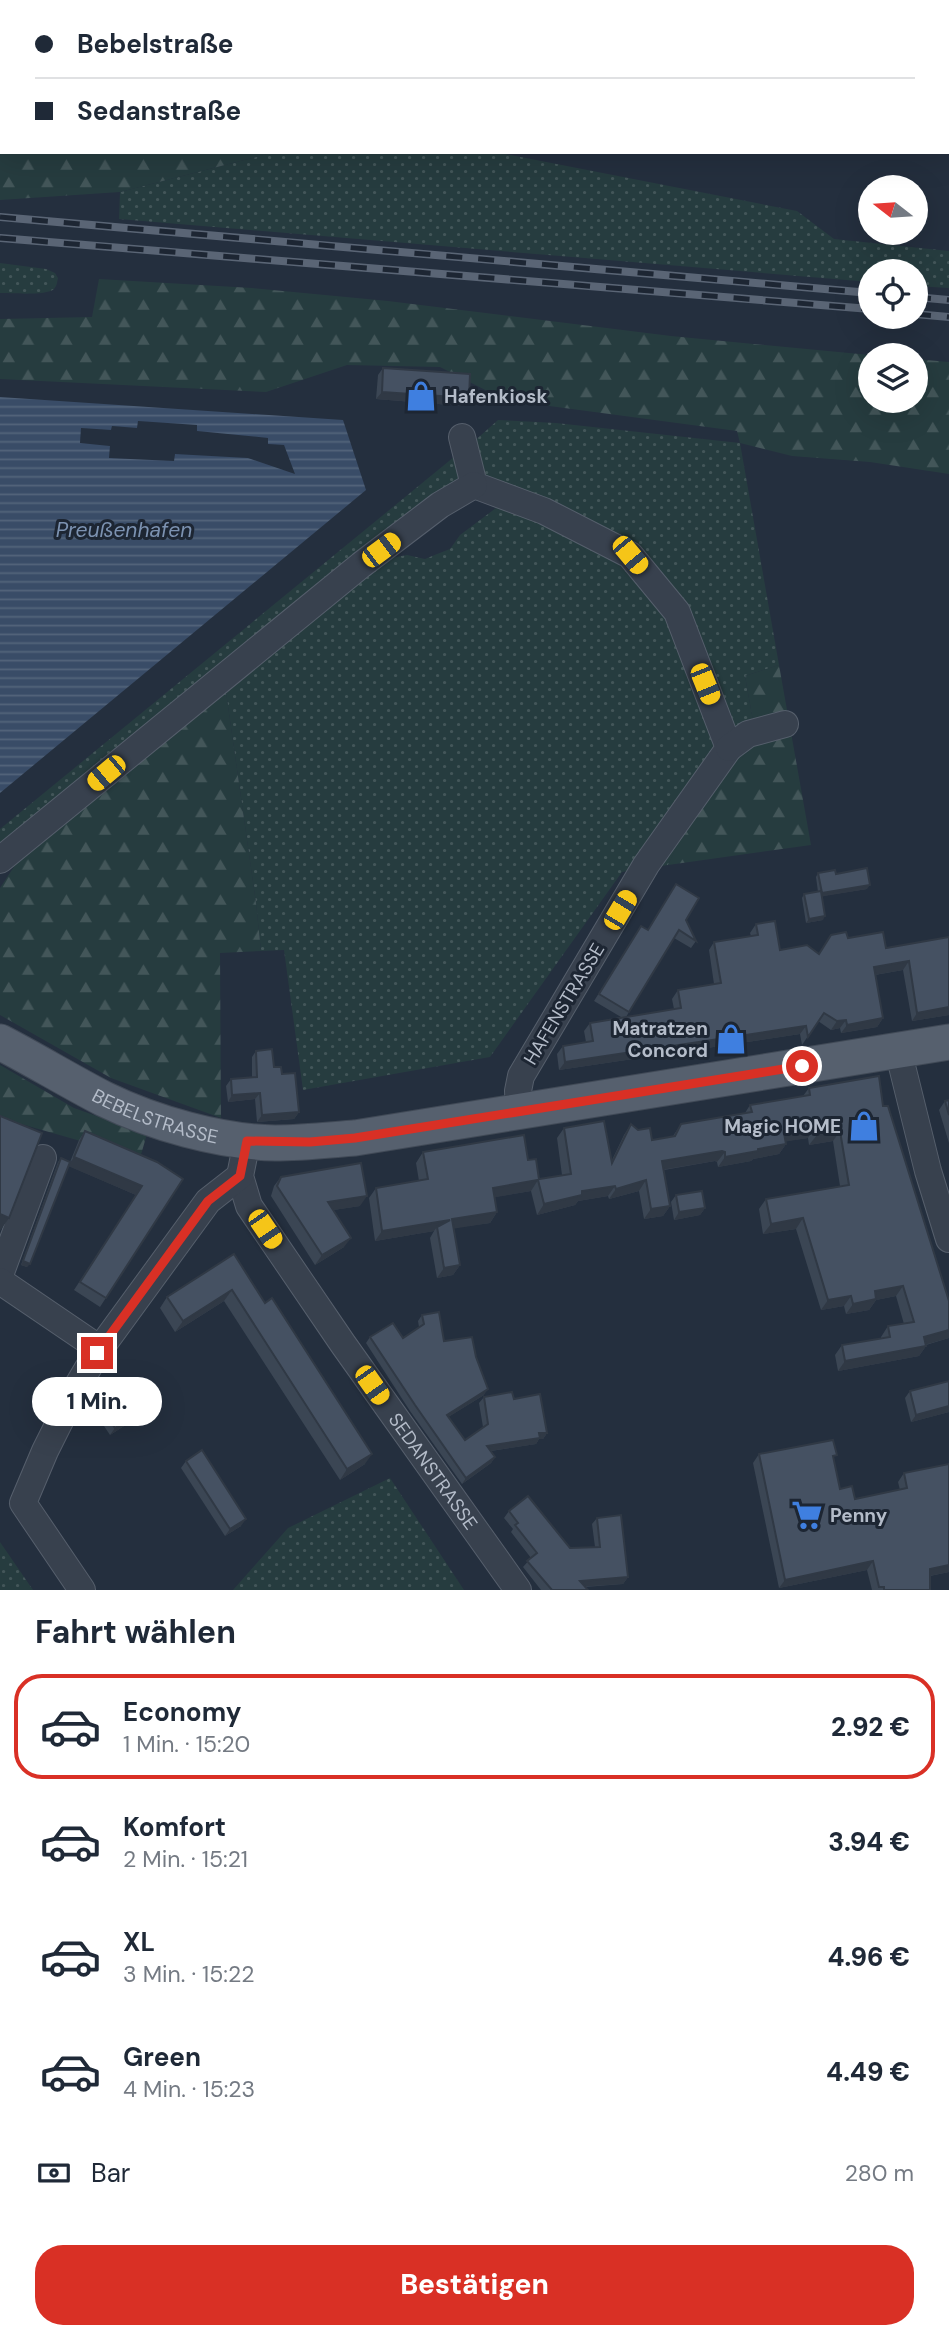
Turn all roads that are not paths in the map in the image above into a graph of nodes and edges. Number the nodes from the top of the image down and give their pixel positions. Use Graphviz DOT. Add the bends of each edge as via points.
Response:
graph roads {
  1 [pos="462,437"];
  2 [pos="474,485"];
  3 [pos="785,724"];
  4 [pos="729,748"];
  5 [pos="0,860"];
  6 [pos="0,1042"];
  7 [pos="949,1042"];
  8 [pos="898,1050"];
  9 [pos="519,1112"];
  10 [pos="247,1141"];
  11 [pos="43,1158"];
  12 [pos="240,1176"];
  13 [pos="949,1239"];
  14 [pos="0,1275"];
  15 [pos="0,1281"];
  16 [pos="100,1349"];
  17 [pos="82,1590"];
  18 [pos="518,1590"];
  1 -- 2 [label="street"];
  2 -- 4 [label="street" via="544,512 630,555 677,612"];
  2 -- 5 [label="street" via="361,565"];
  3 -- 4 [label="street" via="748,734"];
  4 -- 9 [label="street, HAFENSTRASSE" via="646,865 521,1076"];
  6 -- 10 [label="main road, BEBELSTRASSE" via="105,1100 186,1129"];
  7 -- 8 [label="main road, BEBELSTRASSE"];
  8 -- 9 [label="main road, BEBELSTRASSE"];
  8 -- 13 [label="street"];
  9 -- 10 [label="main road, BEBELSTRASSE" via="355,1138"];
  10 -- 12 [label="street, SEDANSTRASSE"];
  11 -- 14 [label="street"];
  12 -- 16 [label="street" via="208,1201"];
  12 -- 18 [label="street, SEDANSTRASSE" via="249,1206"];
  15 -- 16 [label="street"];
  16 -- 17 [label="street" via="78,1385 23,1503"];
}
